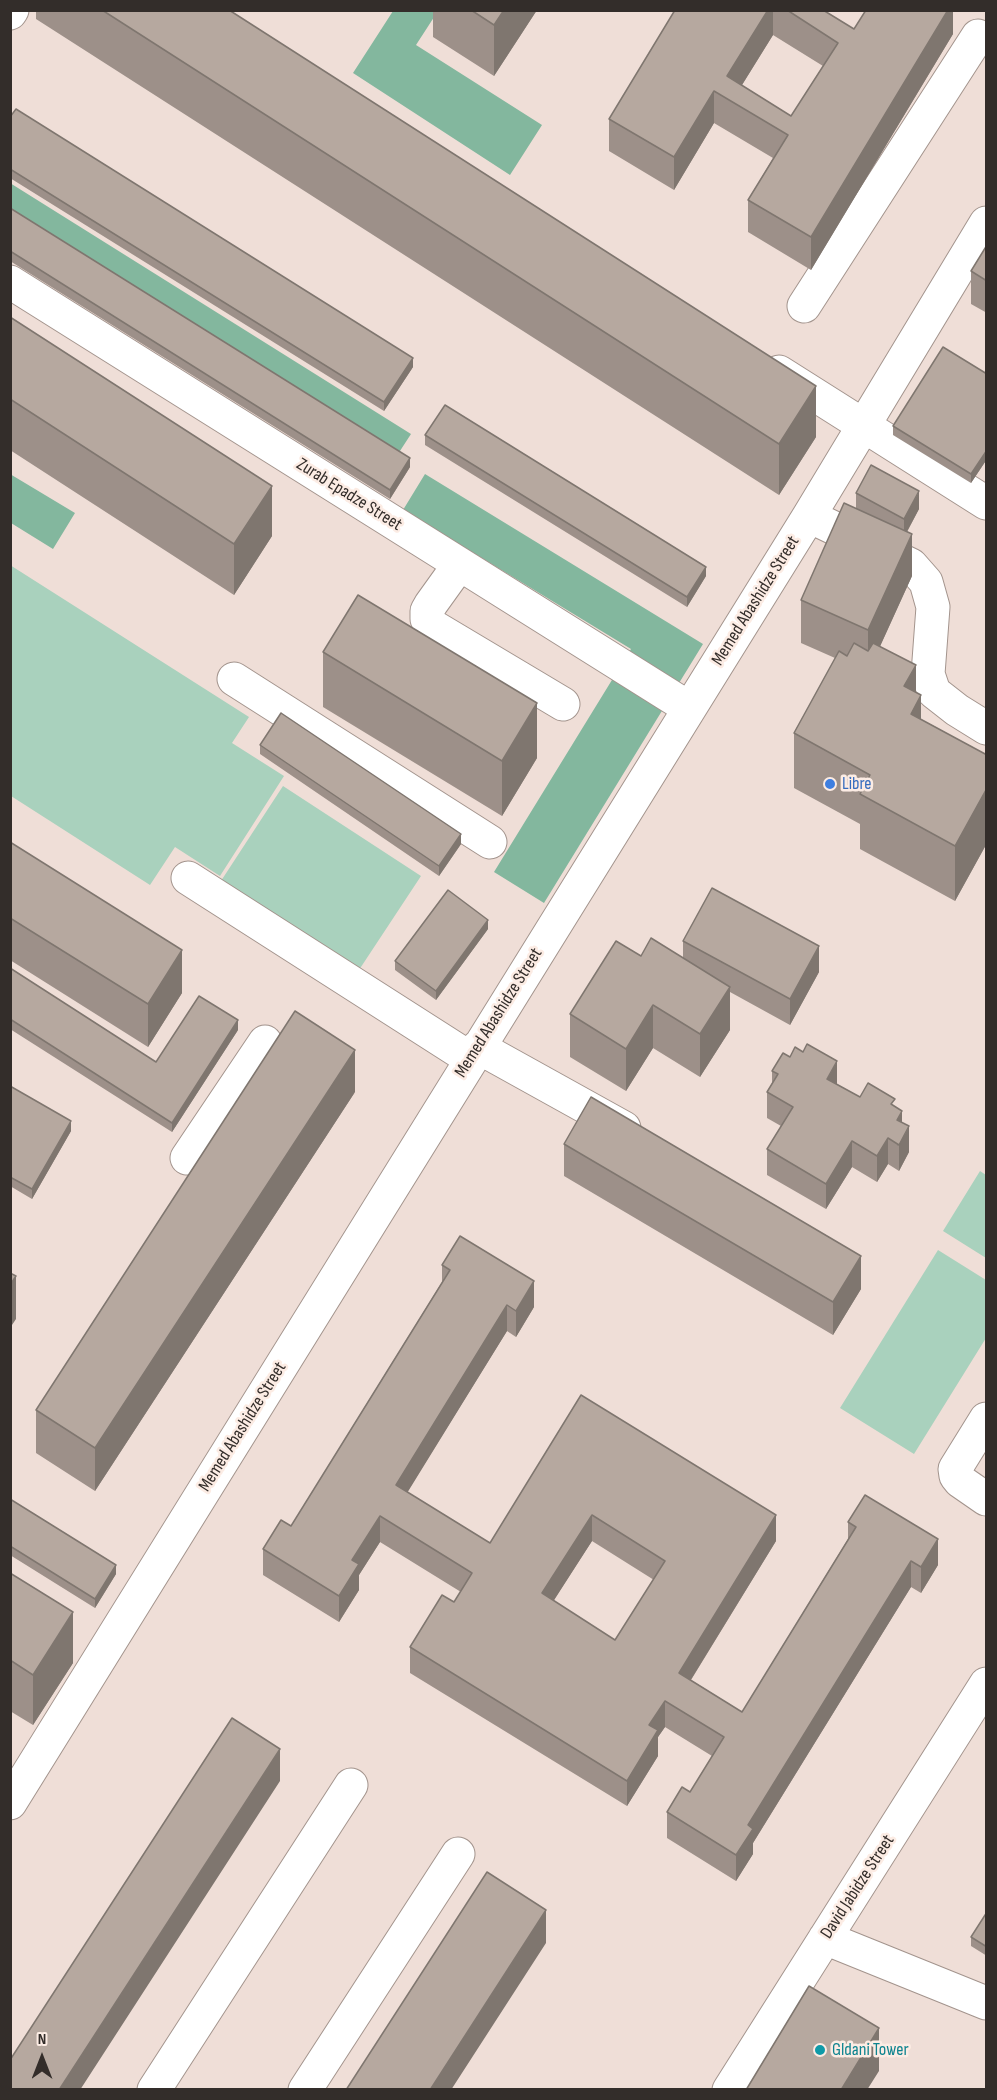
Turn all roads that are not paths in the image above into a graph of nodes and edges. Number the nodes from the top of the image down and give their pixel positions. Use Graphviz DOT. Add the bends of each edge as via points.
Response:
graph roads {
  1 [pos="978,36"];
  2 [pos="987,223"];
  3 [pos="10,282"];
  4 [pos="804,306"];
  5 [pos="753,356"];
  6 [pos="864,425"];
  7 [pos="987,503"];
  8 [pos="809,516"];
  9 [pos="459,565"];
  10 [pos="234,679"];
  11 [pos="563,704"];
  12 [pos="689,708"];
  13 [pos="987,728"];
  14 [pos="490,842"];
  15 [pos="188,878"];
  16 [pos="265,1042"];
  17 [pos="475,1053"];
  18 [pos="644,1140"];
  19 [pos="187,1158"];
  20 [pos="987,1419"];
  21 [pos="987,1499"];
  22 [pos="987,1684"];
  23 [pos="351,1785"];
  24 [pos="10,1803"];
  25 [pos="458,1854"];
  26 [pos="825,1938"];
  27 [pos="987,2003"];
  28 [pos="154,2090"];
  29 [pos="305,2090"];
  30 [pos="729,2090"];
  1 -- 4 [label="street"];
  2 -- 6 [label="street, Memed Abashidze Street"];
  3 -- 9 [label="street, Zurab Epadze Street"];
  5 -- 6 [label="street"];
  6 -- 7 [label="street"];
  6 -- 8 [label="street, Memed Abashidze Street"];
  8 -- 12 [label="street, Memed Abashidze Street"];
  8 -- 13 [label="street" via="910,565 926,582 933,607 928,674 934,692"];
  9 -- 11 [label="street" via="431,604 428,619 434,627"];
  9 -- 12 [label="street, Zurab Epadze Street"];
  10 -- 14 [label="street"];
  12 -- 17 [label="street, Memed Abashidze Street"];
  15 -- 17 [label="street"];
  16 -- 19 [label="street"];
  17 -- 18 [label="street"];
  17 -- 24 [label="street, Memed Abashidze Street"];
  20 -- 21 [label="street" via="955,1469 960,1481"];
  22 -- 26 [label="street, David Jabidze Street"];
  23 -- 28 [label="street"];
  25 -- 29 [label="street"];
  26 -- 27 [label="street"];
  26 -- 30 [label="street, David Jabidze Street"];
}
